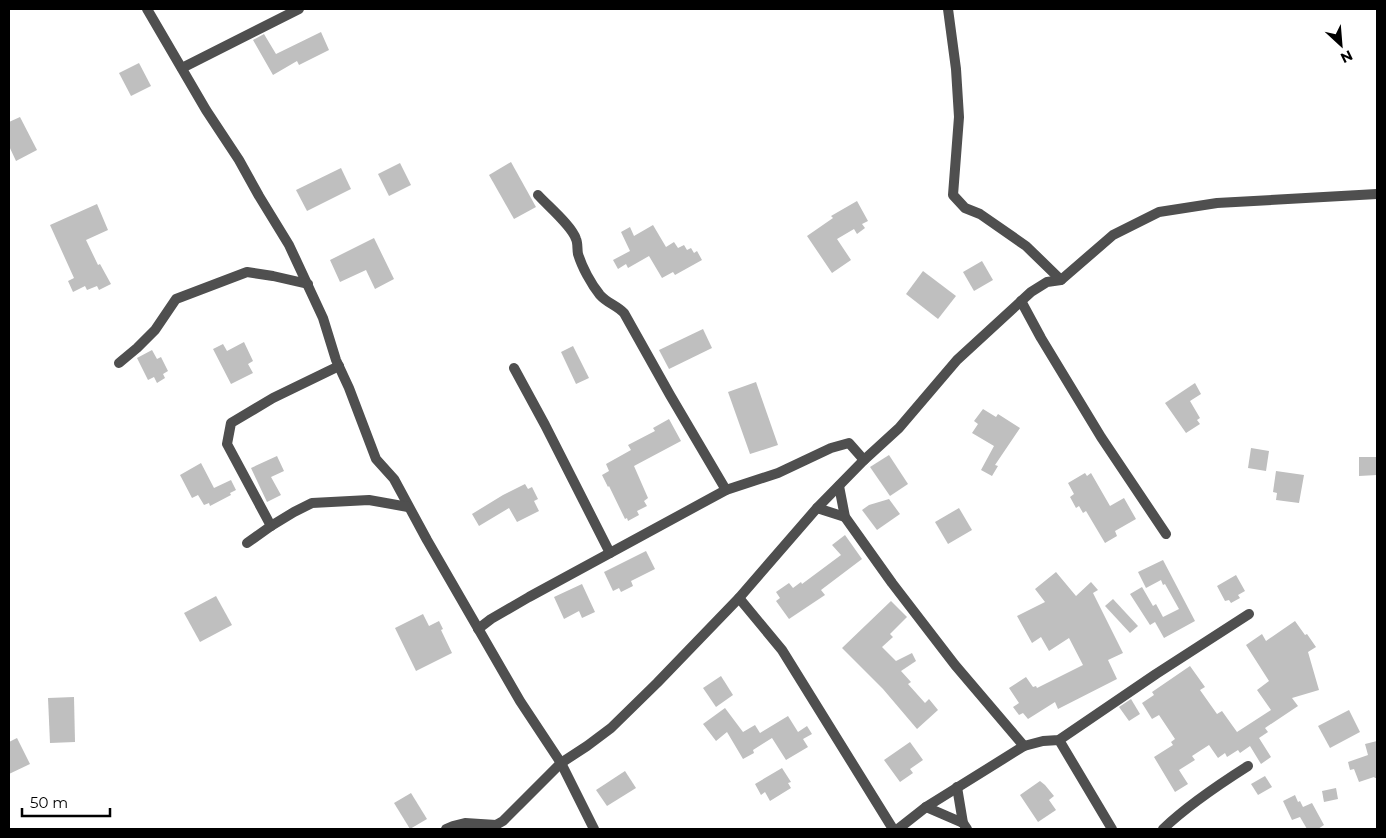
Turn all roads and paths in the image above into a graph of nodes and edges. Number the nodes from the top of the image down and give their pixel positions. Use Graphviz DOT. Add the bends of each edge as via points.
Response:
graph roads {
  1 [pos="147,9"];
  2 [pos="299,9"];
  3 [pos="948,9"];
  4 [pos="182,68"];
  5 [pos="1377,194"];
  6 [pos="538,195"];
  7 [pos="1061,280"];
  8 [pos="308,284"];
  9 [pos="1021,301"];
  10 [pos="119,363"];
  11 [pos="339,366"];
  12 [pos="514,368"];
  13 [pos="864,460"];
  14 [pos="839,486"];
  15 [pos="726,490"];
  16 [pos="408,507"];
  17 [pos="817,508"];
  18 [pos="845,517"];
  19 [pos="271,526"];
  20 [pos="1166,534"];
  21 [pos="247,543"];
  22 [pos="610,553"];
  23 [pos="739,598"];
  24 [pos="1249,614"];
  25 [pos="478,629"];
  26 [pos="1059,740"];
  27 [pos="1024,746"];
  28 [pos="561,763"];
  29 [pos="1248,766"];
  30 [pos="957,788"];
  31 [pos="926,807"];
  32 [pos="965,826"];
  33 [pos="446,829"];
  34 [pos="594,829"];
  35 [pos="893,829"];
  36 [pos="898,829"];
  37 [pos="1112,829"];
  38 [pos="1163,829"];
  1 -- 4 [label="street"];
  2 -- 4 [label="street"];
  3 -- 7 [label="street" via="959,117 953,195 965,208 980,214 1026,246"];
  4 -- 8 [label="street" via="289,245"];
  5 -- 7 [label="street" via="1217,203 1159,212 1113,235"];
  6 -- 15 [label="street" via="570,228 591,281 609,304 624,313"];
  7 -- 9 [label="street" via="1047,282"];
  8 -- 10 [label="street" via="247,272 176,299 138,348"];
  8 -- 11 [label="street" via="324,318"];
  9 -- 13 [label="street" via="957,360 899,428"];
  9 -- 20 [label="street" via="1102,437"];
  11 -- 16 [label="street" via="376,458 394,479"];
  11 -- 19 [label="street" via="273,398 231,423 228,444"];
  12 -- 22 [label="street"];
  13 -- 14 [label="street"];
  13 -- 15 [label="street" via="849,443 778,473"];
  14 -- 17 [label="street"];
  14 -- 18 [label="street"];
  15 -- 22 [label="street"];
  16 -- 19 [label="street" via="369,500 312,503"];
  16 -- 25 [label="street"];
  17 -- 18 [label="street"];
  17 -- 23 [label="street"];
  18 -- 27 [label="street" via="956,665"];
  19 -- 21 [label="street"];
  22 -- 25 [label="street"];
  23 -- 28 [label="street" via="611,728"];
  23 -- 35 [label="street" via="782,650"];
  24 -- 26 [label="street"];
  25 -- 28 [label="street"];
  26 -- 27 [label="street"];
  26 -- 37 [label="street"];
  27 -- 30 [label="street"];
  28 -- 33 [label="street" via="503,821 496,825 465,823"];
  28 -- 34 [label="street"];
  29 -- 38 [label="street" via="1211,790"];
  30 -- 31 [label="street"];
  30 -- 32 [label="street"];
  31 -- 32 [label="street"];
  31 -- 36 [label="street"];
}
